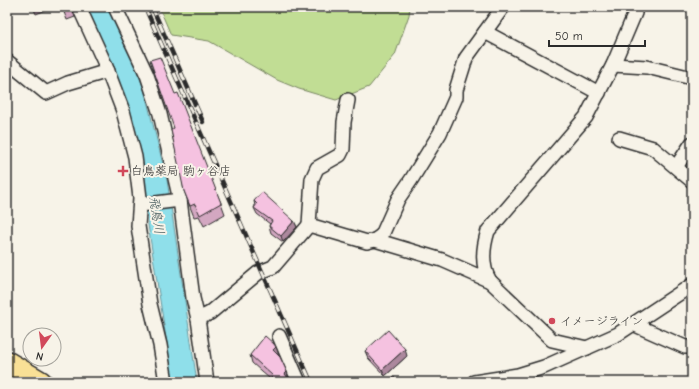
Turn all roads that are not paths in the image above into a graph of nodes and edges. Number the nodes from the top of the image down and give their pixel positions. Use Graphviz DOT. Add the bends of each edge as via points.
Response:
graph roads {
  1 [pos="80,7"];
  2 [pos="115,7"];
  3 [pos="503,7"];
  4 [pos="635,13"];
  5 [pos="485,32"];
  6 [pos="7,60"];
  7 [pos="613,65"];
  8 [pos="108,72"];
  9 [pos="692,78"];
  10 [pos="599,93"];
  11 [pos="348,100"];
  12 [pos="619,138"];
  13 [pos="692,143"];
  14 [pos="676,167"];
  15 [pos="692,181"];
  16 [pos="178,200"];
  17 [pos="142,205"];
  18 [pos="309,225"];
  19 [pos="375,240"];
  20 [pos="490,281"];
  21 [pos="692,285"];
  22 [pos="198,319"];
  23 [pos="633,324"];
  24 [pos="279,336"];
  25 [pos="587,348"];
  26 [pos="692,348"];
  27 [pos="7,362"];
  28 [pos="41,382"];
  29 [pos="166,382"];
  30 [pos="207,382"];
  31 [pos="299,382"];
  32 [pos="474,382"];
  1 -- 8 [label="street"];
  2 -- 16 [label="street" via="147,75 160,114"];
  3 -- 5 [label="street"];
  4 -- 7 [label="street"];
  5 -- 10 [label="street"];
  5 -- 19 [label="street" via="466,58 456,97 440,133 398,199 382,235"];
  6 -- 8 [label="street" via="46,93 68,83"];
  7 -- 9 [label="street" via="647,67"];
  7 -- 10 [label="street"];
  8 -- 17 [label="street" via="123,111 135,157"];
  10 -- 20 [label="street" via="586,117 488,231 485,241 485,272"];
  11 -- 18 [label="street" via="343,149 340,155 317,168 312,179"];
  12 -- 14 [label="street" via="653,148"];
  13 -- 14 [label="street"];
  14 -- 15 [label="street"];
  16 -- 17 [label="street"];
  16 -- 22 [label="street" via="192,298"];
  17 -- 29 [label="street" via="140,234 150,304"];
  18 -- 19 [label="street" via="367,242"];
  18 -- 22 [label="street" via="273,267 258,274 210,313"];
  19 -- 20 [label="street" via="442,260"];
  20 -- 25 [label="street" via="552,340"];
  21 -- 23 [label="street"];
  22 -- 30 [label="street"];
  23 -- 25 [label="street"];
  23 -- 26 [label="street"];
  24 -- 31 [label="street"];
  25 -- 32 [label="street" via="544,368"];
  27 -- 28 [label="highway"];
}
